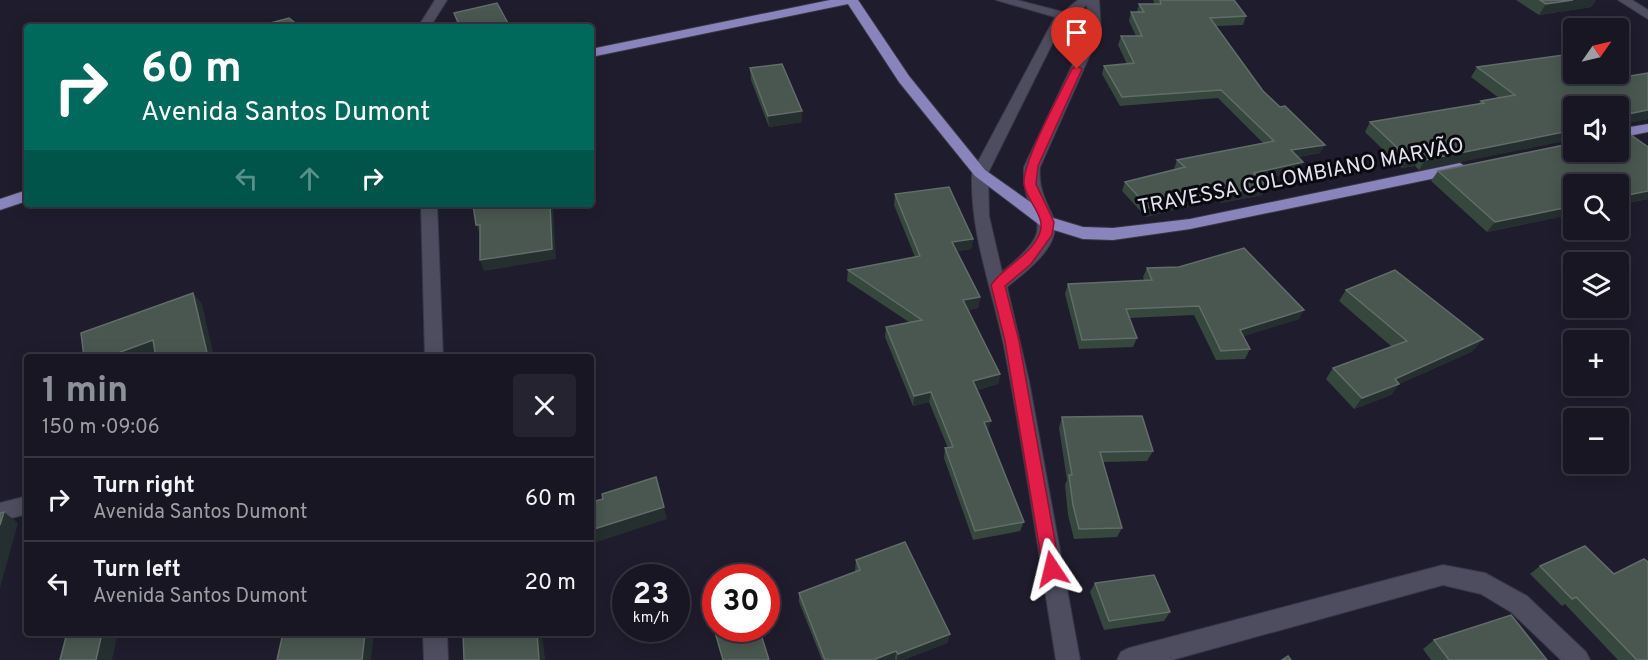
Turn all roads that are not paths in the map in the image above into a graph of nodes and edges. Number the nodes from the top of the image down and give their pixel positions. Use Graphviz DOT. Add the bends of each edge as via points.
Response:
graph roads {
  1 [pos="441,0"];
  2 [pos="850,0"];
  3 [pos="1002,0"];
  4 [pos="1086,0"];
  5 [pos="1093,0"];
  6 [pos="1624,0"];
  7 [pos="1648,15"];
  8 [pos="1065,16"];
  9 [pos="426,24"];
  10 [pos="594,52"];
  11 [pos="1648,128"];
  12 [pos="1629,132"];
  13 [pos="1480,164"];
  14 [pos="980,173"];
  15 [pos="24,196"];
  16 [pos="0,205"];
  17 [pos="429,207"];
  18 [pos="1047,222"];
  19 [pos="998,285"];
  20 [pos="434,354"];
  21 [pos="24,506"];
  22 [pos="0,512"];
  23 [pos="435,636"];
  24 [pos="436,660"];
  25 [pos="1068,660"];
  26 [pos="1129,660"];
  27 [pos="1578,660"];
  1 -- 9 [label="street"];
  2 -- 10 [label="main road"];
  2 -- 14 [label="main road, TRAVESSA COLOMBIANO MARVÃO" via="904,79"];
  3 -- 8 [label="street"];
  4 -- 8 [label="street"];
  5 -- 18 [label="street" via="1095,30 1032,166 1030,184"];
  6 -- 7 [label="street"];
  8 -- 14 [label="street" via="1057,22"];
  11 -- 12 [label="main road"];
  13 -- 18 [label="main road, TRAVESSA COLOMBIANO MARVÃO" via="1147,231 1083,233"];
  14 -- 18 [label="main road, TRAVESSA COLOMBIANO MARVÃO"];
  14 -- 19 [label="street" via="978,196"];
  15 -- 16 [label="main road"];
  17 -- 20 [label="street"];
  18 -- 19 [label="street" via="1046,235 1038,249"];
  19 -- 25 [label="street" via="1012,341"];
  21 -- 22 [label="street"];
  23 -- 24 [label="street"];
  26 -- 27 [label="street" via="1443,575 1485,584 1519,604"];
}
